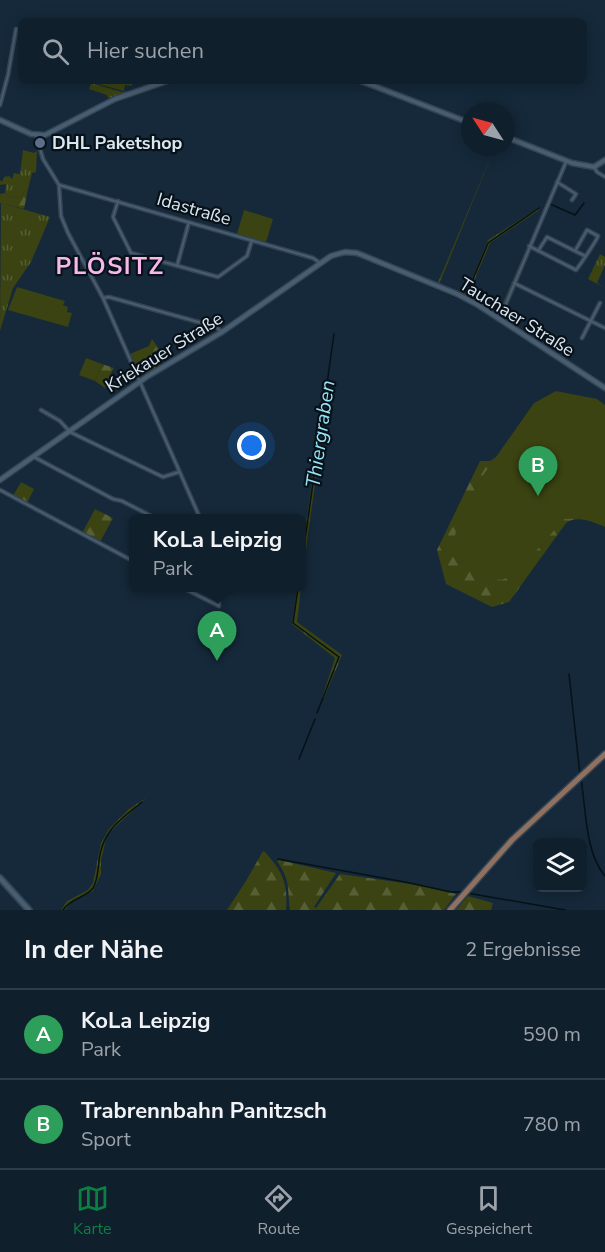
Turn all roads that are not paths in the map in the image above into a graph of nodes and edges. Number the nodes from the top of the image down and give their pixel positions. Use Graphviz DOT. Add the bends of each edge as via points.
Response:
graph roads {
  1 [pos="16,29"];
  2 [pos="158,84"];
  3 [pos="369,84"];
  4 [pos="0,105"];
  5 [pos="0,120"];
  6 [pos="461,120"];
  7 [pos="36,135"];
  8 [pos="515,141"];
  9 [pos="605,160"];
  10 [pos="566,161"];
  11 [pos="594,167"];
  12 [pos="605,177"];
  13 [pos="557,182"];
  14 [pos="59,185"];
  15 [pos="117,201"];
  16 [pos="572,201"];
  17 [pos="189,222"];
  18 [pos="252,240"];
  19 [pos="529,246"];
  20 [pos="538,251"];
  21 [pos="575,251"];
  22 [pos="345,252"];
  23 [pos="585,256"];
  24 [pos="320,263"];
  25 [pos="177,266"];
  26 [pos="514,283"];
  27 [pos="103,297"];
  28 [pos="600,303"];
  29 [pos="499,320"];
  30 [pos="590,321"];
  31 [pos="605,328"];
  32 [pos="222,332"];
  33 [pos="582,338"];
  34 [pos="138,382"];
  35 [pos="605,388"];
  36 [pos="41,410"];
  37 [pos="69,431"];
  38 [pos="34,457"];
  39 [pos="179,472"];
  40 [pos="0,480"];
  41 [pos="0,490"];
  42 [pos="146,514"];
  43 [pos="198,514"];
  44 [pos="129,559"];
  45 [pos="191,592"];
  46 [pos="217,592"];
  47 [pos="605,754"];
  48 [pos="0,878"];
  49 [pos="29,910"];
  50 [pos="450,910"];
  1 -- 4 [label="street"];
  2 -- 7 [label="street" via="115,99 48,134"];
  3 -- 6 [label="street"];
  5 -- 7 [label="street"];
  7 -- 14 [label="street" via="43,159"];
  8 -- 10 [label="street"];
  9 -- 11 [label="street"];
  10 -- 11 [label="street"];
  10 -- 13 [label="street"];
  11 -- 12 [label="street"];
  13 -- 16 [label="street" via="576,194"];
  13 -- 19 [label="street"];
  14 -- 15 [label="street, Idastraße"];
  14 -- 27 [label="street" via="64,224"];
  15 -- 17 [label="street, Idastraße"];
  15 -- 25 [label="street" via="113,217 131,253"];
  17 -- 18 [label="street, Idastraße"];
  17 -- 25 [label="street"];
  18 -- 24 [label="street, Idastraße"];
  18 -- 25 [label="street" via="247,256 218,277"];
  19 -- 20 [label="street"];
  19 -- 26 [label="street"];
  20 -- 21 [label="street" via="546,237"];
  20 -- 23 [label="street" via="576,270"];
  21 -- 23 [label="street"];
  21 -- 23 [label="street" via="590,231 598,237"];
  22 -- 24 [label="street, Kriekauer Straße"];
  22 -- 29 [label="street, Tauchaer Straße" via="366,256 457,294"];
  24 -- 32 [label="street, Kriekauer Straße"];
  26 -- 29 [label="street"];
  26 -- 30 [label="street"];
  27 -- 32 [label="street" via="216,327"];
  27 -- 34 [label="street"];
  28 -- 30 [label="street"];
  29 -- 35 [label="street, Tauchaer Straße"];
  30 -- 31 [label="street"];
  30 -- 33 [label="street"];
  32 -- 34 [label="street, Kriekauer Straße"];
  34 -- 37 [label="street, Kriekauer Straße"];
  34 -- 39 [label="street"];
  36 -- 37 [label="street"];
  37 -- 38 [label="street, Kriekauer Straße"];
  37 -- 39 [label="street" via="163,477"];
  38 -- 40 [label="street, Kriekauer Straße"];
  38 -- 42 [label="street"];
  39 -- 43 [label="street"];
  41 -- 44 [label="street"];
  45 -- 46 [label="street" via="219,606"];
  47 -- 50 [label="main road" via="512,840"];
  48 -- 49 [label="main road"];
}
